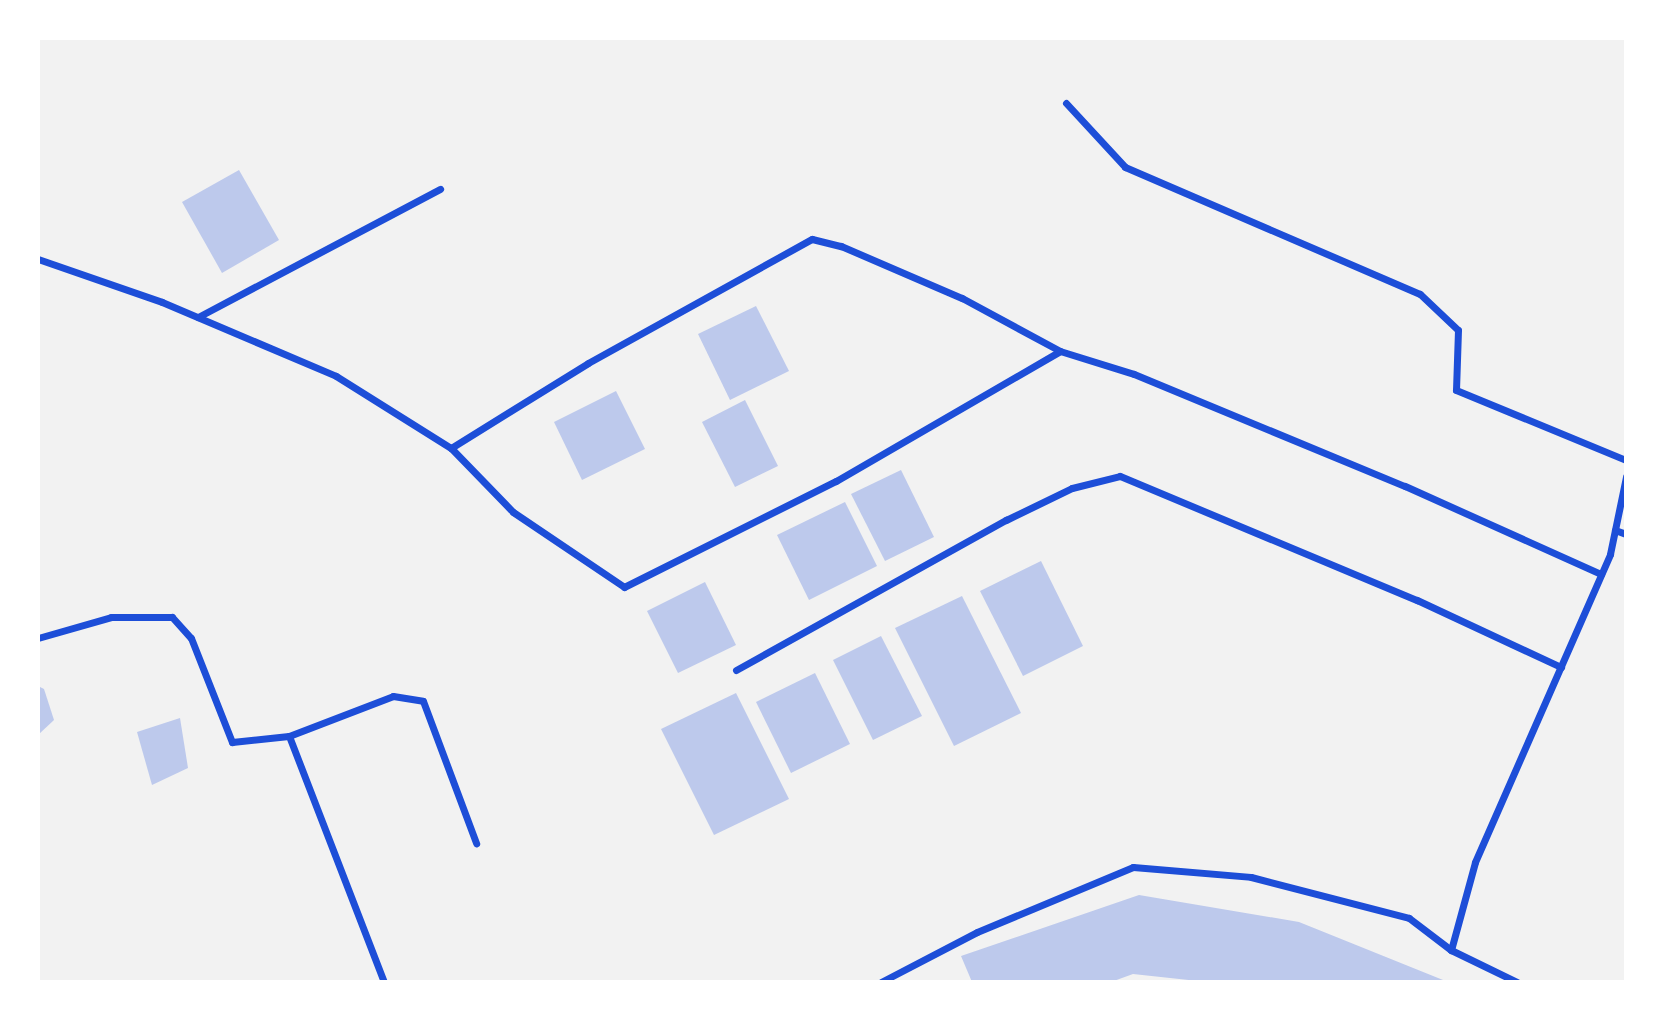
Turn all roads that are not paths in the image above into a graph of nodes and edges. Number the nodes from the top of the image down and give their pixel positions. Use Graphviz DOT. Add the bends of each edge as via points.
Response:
graph roads {
  1 [pos="1066,103"];
  2 [pos="440,188"];
  3 [pos="38,259"];
  4 [pos="198,317"];
  5 [pos="1060,351"];
  6 [pos="451,448"];
  7 [pos="1626,460"];
  8 [pos="1626,477"];
  9 [pos="1615,530"];
  10 [pos="1626,534"];
  11 [pos="1601,574"];
  12 [pos="38,638"];
  13 [pos="1561,667"];
  14 [pos="736,670"];
  15 [pos="289,736"];
  16 [pos="476,843"];
  17 [pos="1451,950"];
  18 [pos="384,982"];
  19 [pos="881,982"];
  20 [pos="1517,982"];
  1 -- 7 [label="street" via="1125,167 1420,294 1458,330 1456,390"];
  2 -- 4 [label="street"];
  3 -- 4 [label="street"];
  4 -- 6 [label="street" via="336,376"];
  5 -- 6 [label="street" via="962,298 841,246 812,239 587,363"];
  5 -- 6 [label="street" via="836,481 624,587 513,512"];
  5 -- 11 [label="street" via="1134,374 1405,486"];
  8 -- 9 [label="street"];
  9 -- 10 [label="street"];
  9 -- 11 [label="street"];
  11 -- 13 [label="street"];
  12 -- 15 [label="street" via="111,617 172,617 191,638 232,742"];
  13 -- 14 [label="street" via="1417,600 1120,476 1072,488 1006,520"];
  13 -- 17 [label="street" via="1475,862"];
  15 -- 16 [label="street" via="393,696 423,701"];
  15 -- 18 [label="street"];
  17 -- 19 [label="street" via="1409,918 1396,914 1251,877 1133,867 976,932"];
  17 -- 20 [label="street"];
}
